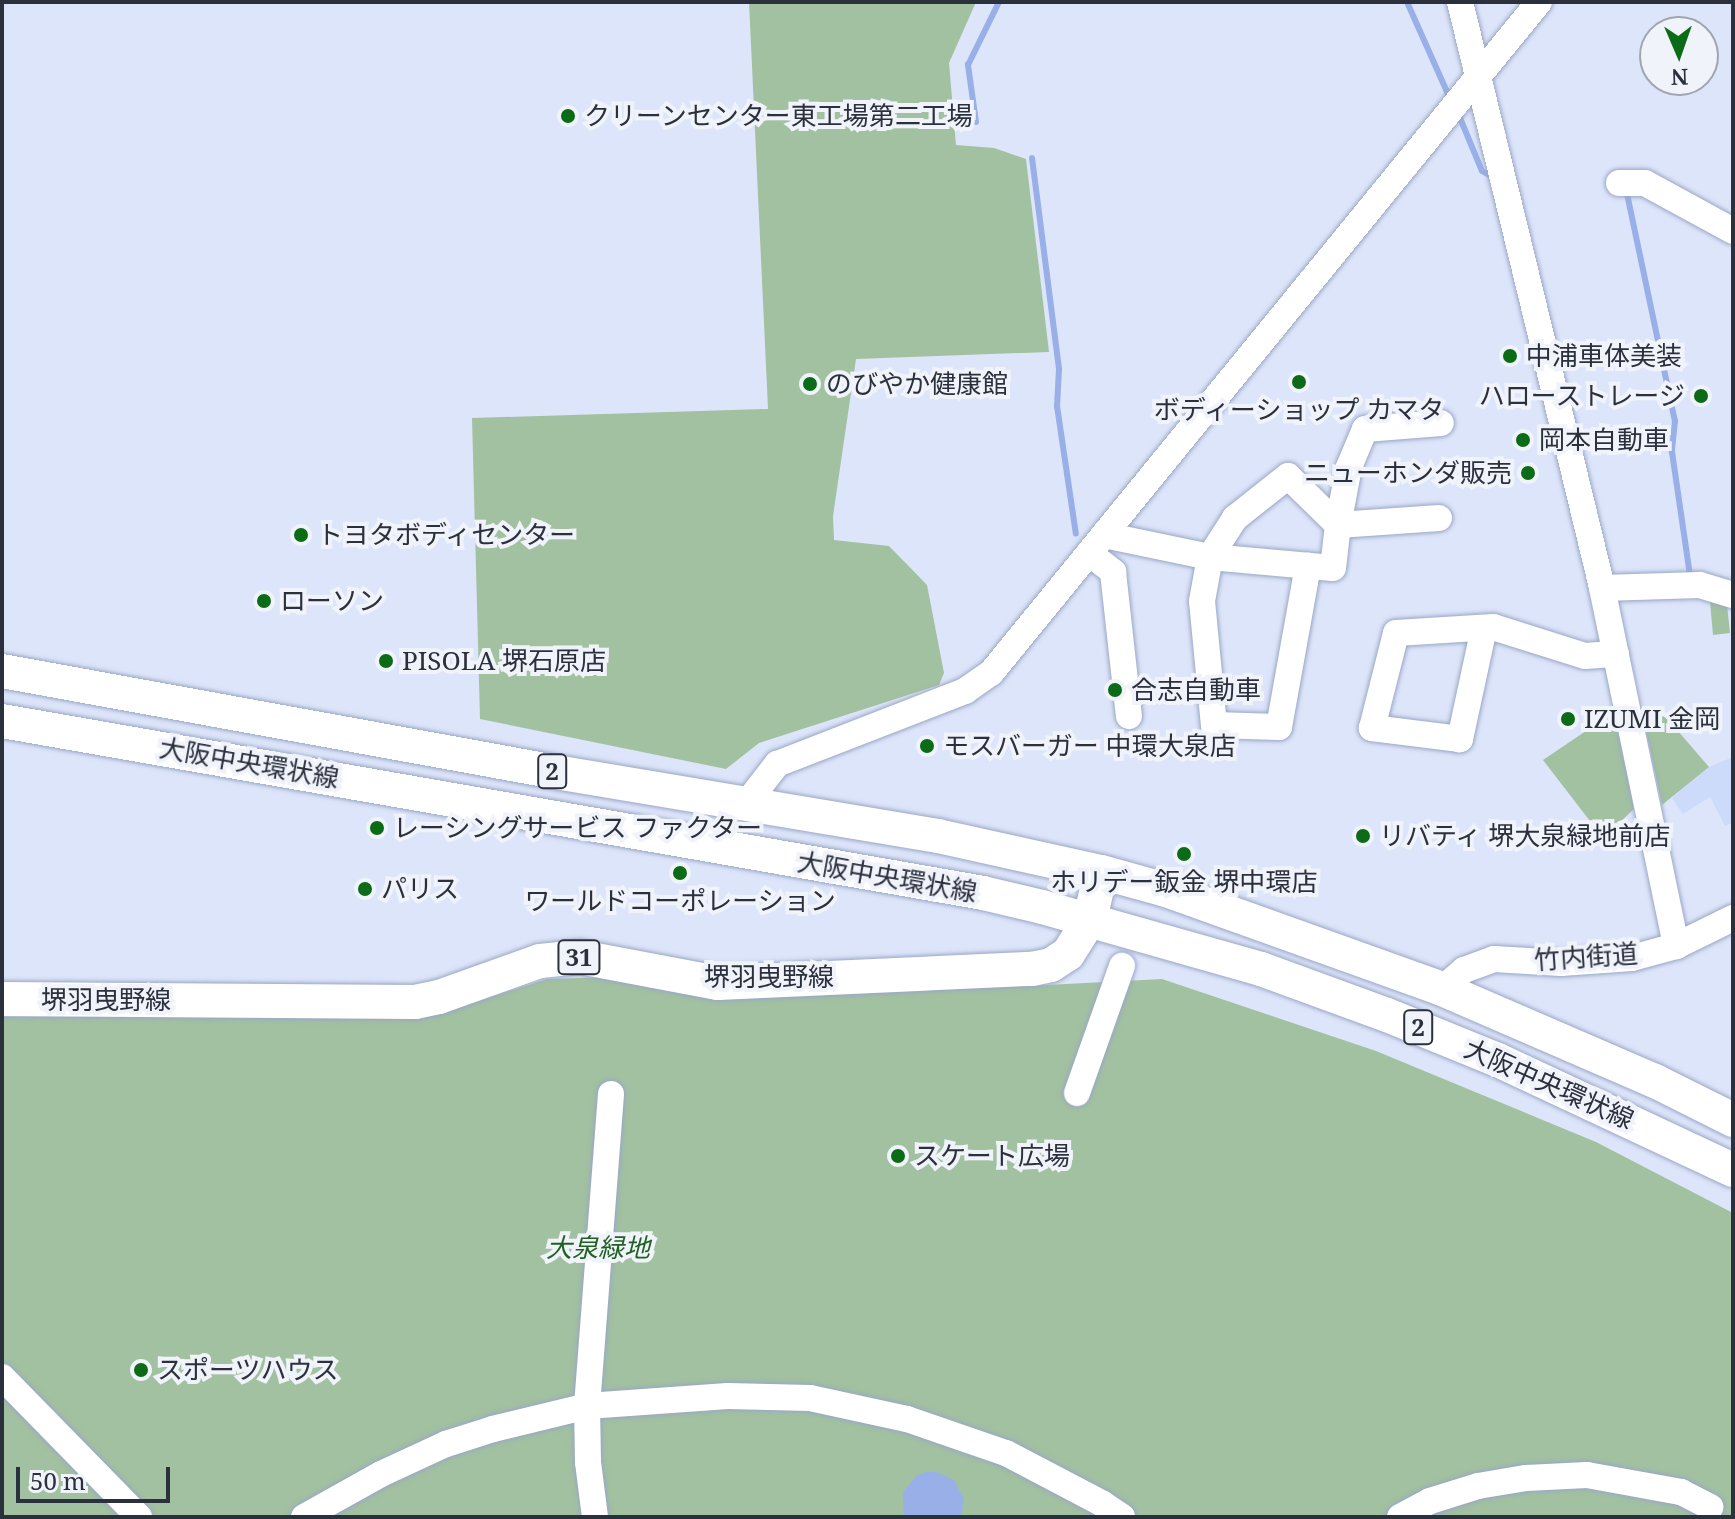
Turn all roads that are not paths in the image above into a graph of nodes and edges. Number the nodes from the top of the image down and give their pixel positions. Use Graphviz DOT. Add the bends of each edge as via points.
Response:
graph roads {
  1 [pos="1460,2"];
  2 [pos="1539,2"];
  3 [pos="1478,77"];
  4 [pos="1619,183"];
  5 [pos="1733,231"];
  6 [pos="1441,423"];
  7 [pos="1439,518"];
  8 [pos="1338,525"];
  9 [pos="1097,544"];
  10 [pos="1210,557"];
  11 [pos="1308,566"];
  12 [pos="1602,588"];
  13 [pos="1733,595"];
  14 [pos="1484,628"];
  15 [pos="1616,654"];
  16 [pos="2,671"];
  17 [pos="1129,716"];
  18 [pos="2,721"];
  19 [pos="746,804"];
  20 [pos="1101,872"];
  21 [pos="1733,918"];
  22 [pos="1090,919"];
  23 [pos="1676,946"];
  24 [pos="1122,966"];
  25 [pos="1442,989"];
  26 [pos="2,999"];
  27 [pos="1077,1093"];
  28 [pos="611,1094"];
  29 [pos="1733,1120"];
  30 [pos="1733,1170"];
  31 [pos="2,1377"];
  32 [pos="587,1406"];
  33 [pos="1710,1507"];
  34 [pos="139,1517"];
  35 [pos="304,1517"];
  36 [pos="595,1517"];
  37 [pos="1122,1517"];
  38 [pos="1400,1517"];
  1 -- 3 [label="street"];
  2 -- 3 [label="street"];
  3 -- 9 [label="street"];
  3 -- 12 [label="street"];
  4 -- 5 [label="street" via="1645,183"];
  6 -- 8 [label="street" via="1365,429 1349,467"];
  7 -- 8 [label="street"];
  8 -- 10 [label="street" via="1288,476 1235,518"];
  8 -- 11 [label="street" via="1333,568"];
  9 -- 10 [label="street"];
  9 -- 17 [label="street" via="1113,572"];
  9 -- 19 [label="street" via="991,673 965,691 777,764"];
  10 -- 11 [label="street"];
  10 -- 11 [label="street" via="1202,601 1214,725 1279,727"];
  12 -- 13 [label="street" via="1700,585"];
  12 -- 15 [label="street"];
  14 -- 14 [label="street" via="1396,633 1372,728 1460,739"];
  14 -- 15 [label="street" via="1585,656"];
  15 -- 23 [label="street"];
  16 -- 19 [label="main road, 大阪中央環状線 / 2"];
  18 -- 22 [label="main road, 大阪中央環状線 / 2" via="983,893"];
  19 -- 20 [label="main road, 大阪中央環状線 / 2" via="938,836"];
  20 -- 22 [label="main road, 堺羽曳野線 / 31"];
  20 -- 25 [label="main road, 大阪中央環状線 / 2" via="1166,890"];
  21 -- 23 [label="street, 竹内街道"];
  22 -- 26 [label="main road, 堺羽曳野線 / 31" via="1068,954 1032,969 718,983 580,957 540,961 415,1002"];
  22 -- 30 [label="main road, 大阪中央環状線 / 2" via="1261,969 1387,1015 1498,1060"];
  23 -- 25 [label="street, 竹内街道" via="1598,962 1494,959 1464,970"];
  24 -- 27 [label="street"];
  25 -- 29 [label="main road, 大阪中央環状線 / 2"];
  28 -- 32 [label="street"];
  31 -- 34 [label="street"];
  32 -- 35 [label="street" via="446,1444"];
  32 -- 36 [label="street"];
  32 -- 37 [label="street" via="728,1396 810,1398 861,1407 1006,1453"];
  33 -- 38 [label="street" via="1681,1492 1587,1475 1478,1486"];
}
